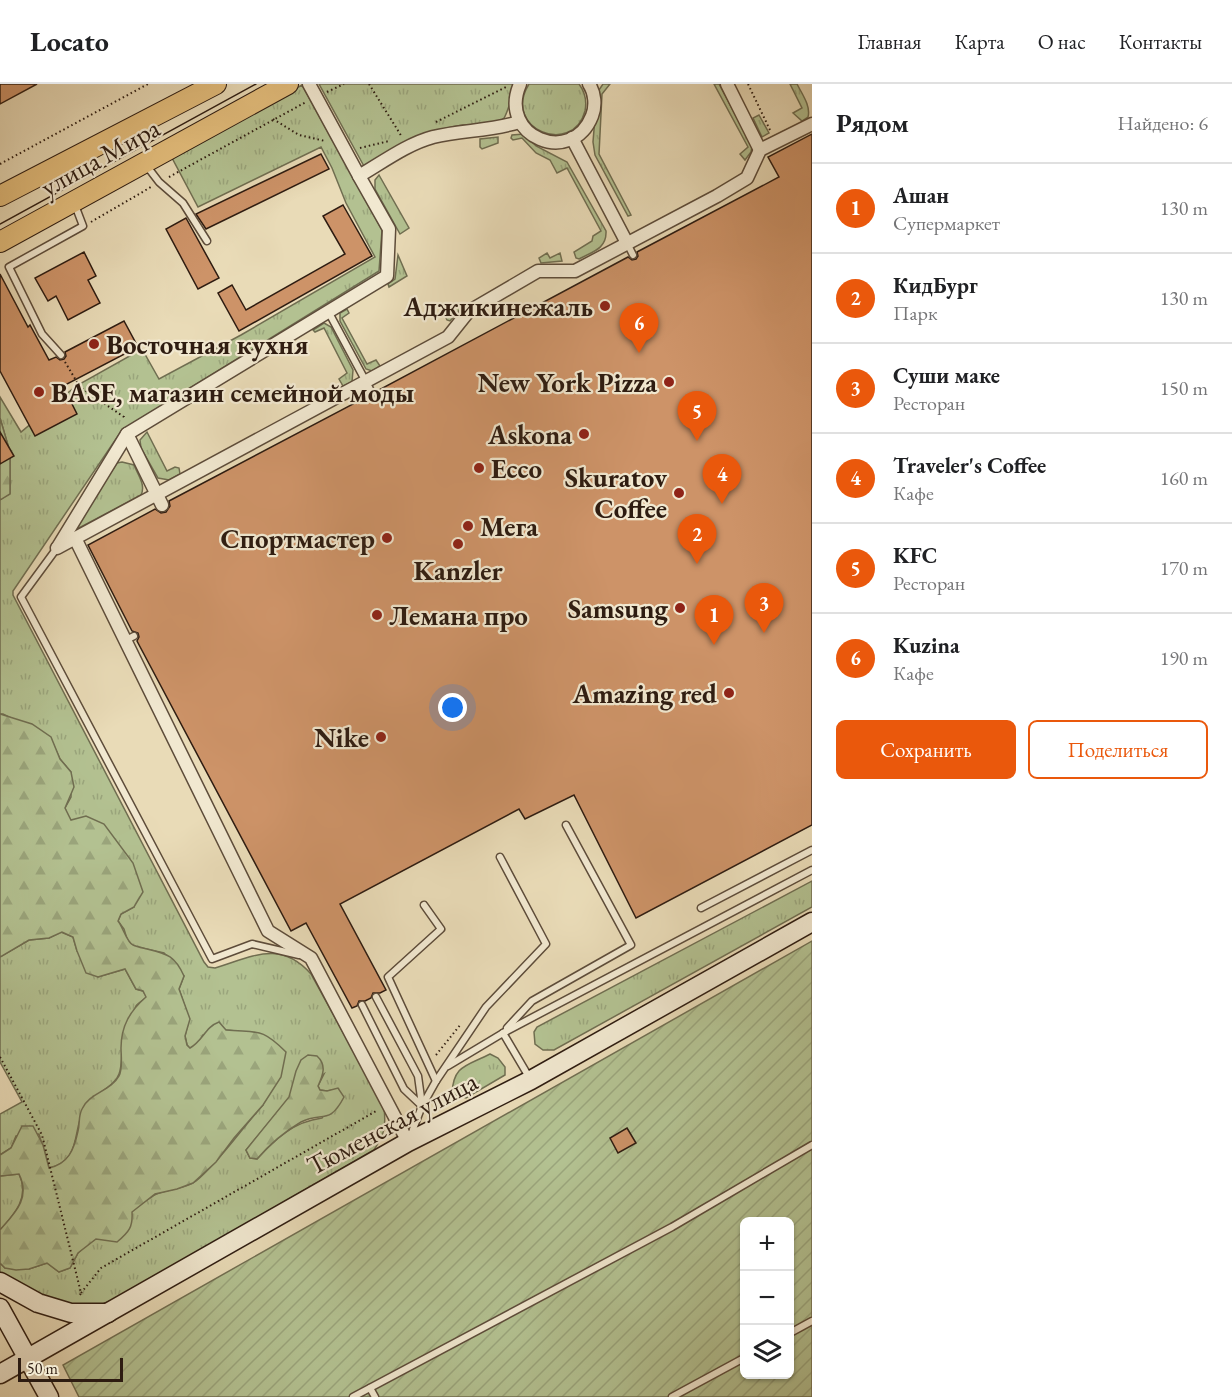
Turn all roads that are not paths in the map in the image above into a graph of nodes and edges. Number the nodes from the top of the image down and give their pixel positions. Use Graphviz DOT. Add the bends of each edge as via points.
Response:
graph roads {
  1 [pos="216,84"];
  2 [pos="288,84"];
  3 [pos="309,84"];
  4 [pos="520,84"];
  5 [pos="590,84"];
  6 [pos="727,84"];
  7 [pos="519,122"];
  8 [pos="812,124"];
  9 [pos="572,138"];
  10 [pos="760,150"];
  11 [pos="144,163"];
  12 [pos="359,176"];
  13 [pos="0,196"];
  14 [pos="74,202"];
  15 [pos="207,241"];
  16 [pos="0,242"];
  17 [pos="630,249"];
  18 [pos="328,311"];
  19 [pos="61,355"];
  20 [pos="365,381"];
  21 [pos="372,393"];
  22 [pos="127,434"];
  23 [pos="160,500"];
  24 [pos="75,537"];
  25 [pos="57,548"];
  26 [pos="566,825"];
  27 [pos="812,850"];
  28 [pos="500,857"];
  29 [pos="812,870"];
  30 [pos="424,905"];
  31 [pos="701,908"];
  32 [pos="812,922"];
  33 [pos="311,958"];
  34 [pos="376,997"];
  35 [pos="362,1005"];
  36 [pos="503,1033"];
  37 [pos="445,1068"];
  38 [pos="531,1080"];
  39 [pos="436,1082"];
  40 [pos="422,1106"];
  41 [pos="408,1142"];
  42 [pos="812,1146"];
  43 [pos="0,1282"];
  44 [pos="0,1308"];
  45 [pos="110,1313"];
  46 [pos="812,1321"];
  47 [pos="794,1330"];
  48 [pos="28,1358"];
  49 [pos="740,1360"];
  50 [pos="0,1374"];
  51 [pos="370,1388"];
  52 [pos="49,1397"];
  53 [pos="353,1397"];
  54 [pos="375,1397"];
  55 [pos="672,1397"];
  1 -- 13 [label="main road, улица Мира"];
  2 -- 11 [label="main road, улица Мира"];
  3 -- 12 [label="street"];
  4 -- 7 [label="street" via="515,98"];
  5 -- 9 [label="street" via="594,111 582,132"];
  6 -- 10 [label="street"];
  7 -- 9 [label="street" via="543,140 561,142"];
  7 -- 12 [label="street" via="502,128 432,137"];
  8 -- 10 [label="street"];
  9 -- 17 [label="street"];
  10 -- 17 [label="street" via="747,178"];
  11 -- 14 [label="main road, улица Мира"];
  11 -- 15 [label="lane" via="183,203"];
  12 -- 18 [label="street" via="389,229 387,276"];
  14 -- 16 [label="main road, улица Мира"];
  14 -- 19 [label="lane" via="83,226 9,267 42,334"];
  17 -- 20 [label="street" via="575,271 538,271 468,312 448,337"];
  18 -- 20 [label="lane"];
  18 -- 22 [label="street"];
  20 -- 21 [label="lane"];
  20 -- 23 [label="street"];
  22 -- 23 [label="street"];
  22 -- 25 [label="street"];
  23 -- 24 [label="street"];
  24 -- 25 [label="street"];
  24 -- 33 [label="street" via="130,638 268,931"];
  25 -- 33 [label="lane" via="21,597 212,959 252,944"];
  26 -- 36 [label="lane" via="631,945 532,1002"];
  27 -- 31 [label="lane"];
  28 -- 37 [label="lane" via="546,944 486,1007"];
  29 -- 36 [label="lane"];
  30 -- 39 [label="lane" via="441,929 388,977"];
  32 -- 38 [label="street, Тюменская улица"];
  33 -- 41 [label="street"];
  34 -- 40 [label="lane" via="418,1076"];
  35 -- 40 [label="lane" via="404,1089"];
  36 -- 37 [label="lane"];
  36 -- 38 [label="lane"];
  37 -- 39 [label="lane"];
  38 -- 41 [label="street, Тюменская улица"];
  39 -- 40 [label="lane"];
  40 -- 41 [label="lane"];
  41 -- 45 [label="street, Тюменская улица"];
  42 -- 51 [label="lane" via="672,1227"];
  43 -- 45 [label="street" via="38,1303 71,1313"];
  44 -- 48 [label="street"];
  45 -- 48 [label="street, Тюменская улица"];
  46 -- 47 [label="lane"];
  48 -- 50 [label="street, Тюменская улица"];
  48 -- 52 [label="street"];
  49 -- 55 [label="lane"];
  51 -- 53 [label="lane"];
  51 -- 54 [label="lane"];
}
